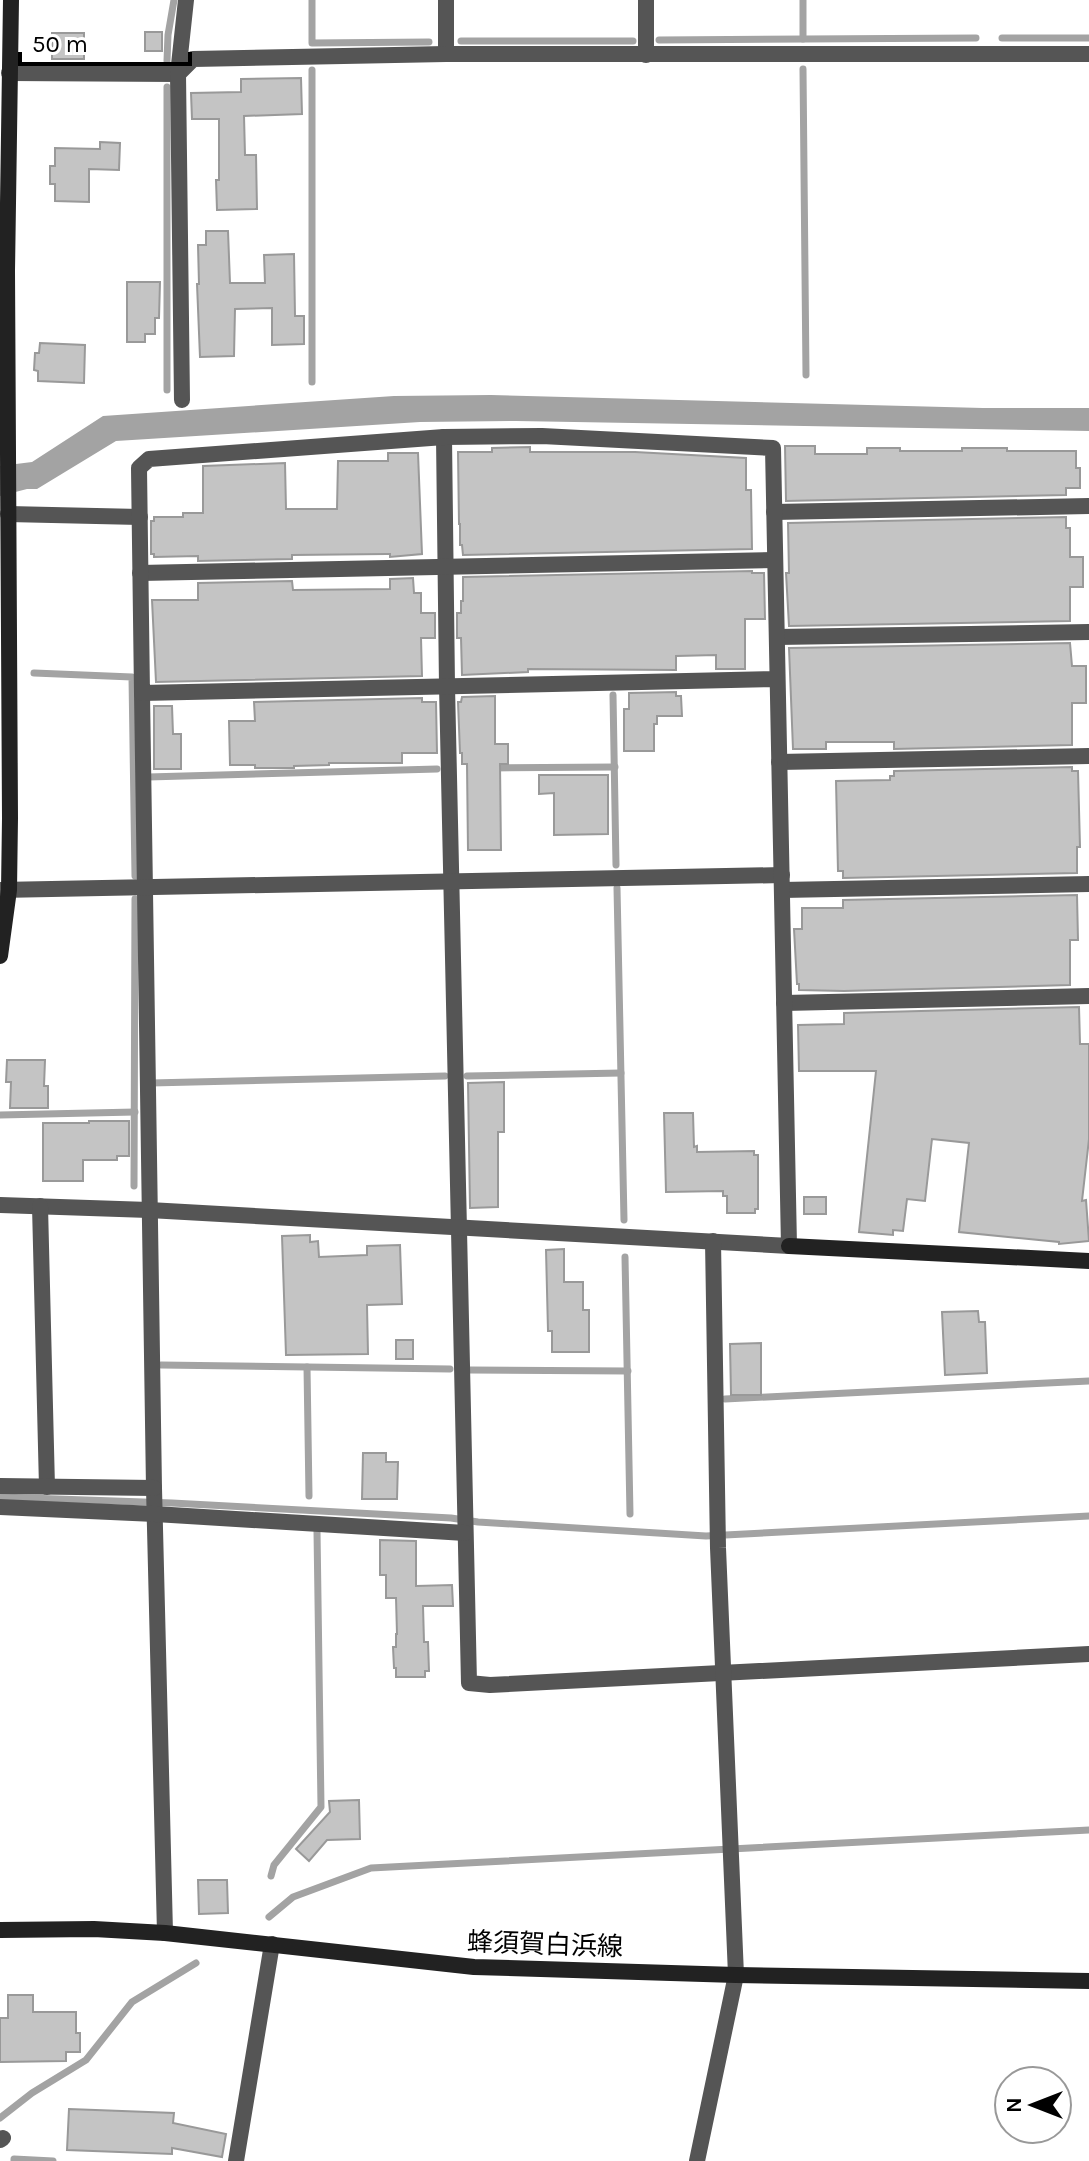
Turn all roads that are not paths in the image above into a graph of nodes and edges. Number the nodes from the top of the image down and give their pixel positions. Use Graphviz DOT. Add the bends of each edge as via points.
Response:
graph roads {
  1 [pos="11,0"];
  2 [pos="186,0"];
  3 [pos="446,0"];
  4 [pos="646,0"];
  5 [pos="446,54"];
  6 [pos="1089,54"];
  7 [pos="646,55"];
  8 [pos="9,73"];
  9 [pos="178,74"];
  10 [pos="4,271"];
  11 [pos="182,400"];
  12 [pos="444,437"];
  13 [pos="4,451"];
  14 [pos="1089,506"];
  15 [pos="5,509"];
  16 [pos="774,512"];
  17 [pos="140,517"];
  18 [pos="775,560"];
  19 [pos="446,566"];
  20 [pos="140,573"];
  21 [pos="1089,632"];
  22 [pos="777,637"];
  23 [pos="777,679"];
  24 [pos="447,686"];
  25 [pos="142,693"];
  26 [pos="1089,756"];
  27 [pos="779,762"];
  28 [pos="452,881"];
  29 [pos="782,882"];
  30 [pos="1089,884"];
  31 [pos="143,887"];
  32 [pos="4,890"];
  33 [pos="0,956"];
  34 [pos="1089,996"];
  35 [pos="784,1003"];
  36 [pos="0,1205"];
  37 [pos="40,1206"];
  38 [pos="149,1210"];
  39 [pos="458,1227"];
  40 [pos="713,1241"];
  41 [pos="789,1246"];
  42 [pos="1089,1261"];
  43 [pos="0,1486"];
  44 [pos="47,1487"];
  45 [pos="154,1502"];
  46 [pos="0,1507"];
  47 [pos="465,1524"];
  48 [pos="1089,1654"];
  49 [pos="724,1673"];
  50 [pos="0,1930"];
  51 [pos="165,1933"];
  52 [pos="272,1944"];
  53 [pos="736,1975"];
  54 [pos="1089,1981"];
  55 [pos="236,2161"];
  56 [pos="697,2161"];
  1 -- 8 [label="street"];
  2 -- 9 [label="street"];
  3 -- 5 [label="street"];
  4 -- 7 [label="street"];
  5 -- 7 [label="street"];
  5 -- 9 [label="street" via="193,59"];
  6 -- 7 [label="street"];
  8 -- 9 [label="street"];
  8 -- 10 [label="street"];
  9 -- 11 [label="street"];
  10 -- 13 [label="street"];
  12 -- 16 [label="street" via="542,436 773,448"];
  12 -- 17 [label="street" via="149,459 139,468"];
  12 -- 19 [label="street"];
  13 -- 15 [label="street"];
  14 -- 16 [label="street"];
  15 -- 17 [label="street"];
  15 -- 32 [label="street" via="10,818"];
  16 -- 18 [label="street"];
  17 -- 20 [label="street"];
  18 -- 19 [label="street"];
  18 -- 22 [label="street"];
  19 -- 20 [label="street"];
  19 -- 24 [label="street"];
  20 -- 25 [label="street"];
  21 -- 22 [label="street"];
  22 -- 23 [label="street"];
  23 -- 24 [label="street"];
  23 -- 27 [label="street"];
  24 -- 25 [label="street"];
  24 -- 28 [label="street"];
  25 -- 31 [label="street"];
  26 -- 27 [label="street"];
  27 -- 29 [label="street"];
  28 -- 29 [label="street"];
  28 -- 31 [label="street"];
  28 -- 39 [label="street"];
  29 -- 30 [label="street"];
  29 -- 35 [label="street"];
  31 -- 32 [label="street"];
  31 -- 38 [label="street"];
  32 -- 33 [label="street"];
  34 -- 35 [label="street"];
  35 -- 41 [label="street"];
  36 -- 37 [label="street"];
  37 -- 38 [label="street"];
  37 -- 44 [label="street"];
  38 -- 39 [label="street"];
  38 -- 45 [label="street"];
  39 -- 40 [label="street"];
  39 -- 47 [label="street"];
  40 -- 41 [label="street"];
  40 -- 49 [label="street"];
  41 -- 42 [label="street"];
  43 -- 44 [label="street"];
  44 -- 45 [label="street"];
  45 -- 46 [label="street"];
  45 -- 47 [label="street"];
  45 -- 51 [label="street"];
  47 -- 49 [label="street" via="469,1683"];
  48 -- 49 [label="street"];
  49 -- 53 [label="street"];
  50 -- 51 [label="street, 蜂須賀白浜線"];
  51 -- 52 [label="street, 蜂須賀白浜線"];
  52 -- 53 [label="street, 蜂須賀白浜線" via="474,1967"];
  52 -- 55 [label="street"];
  53 -- 54 [label="street, 蜂須賀白浜線"];
  53 -- 56 [label="street"];
}
